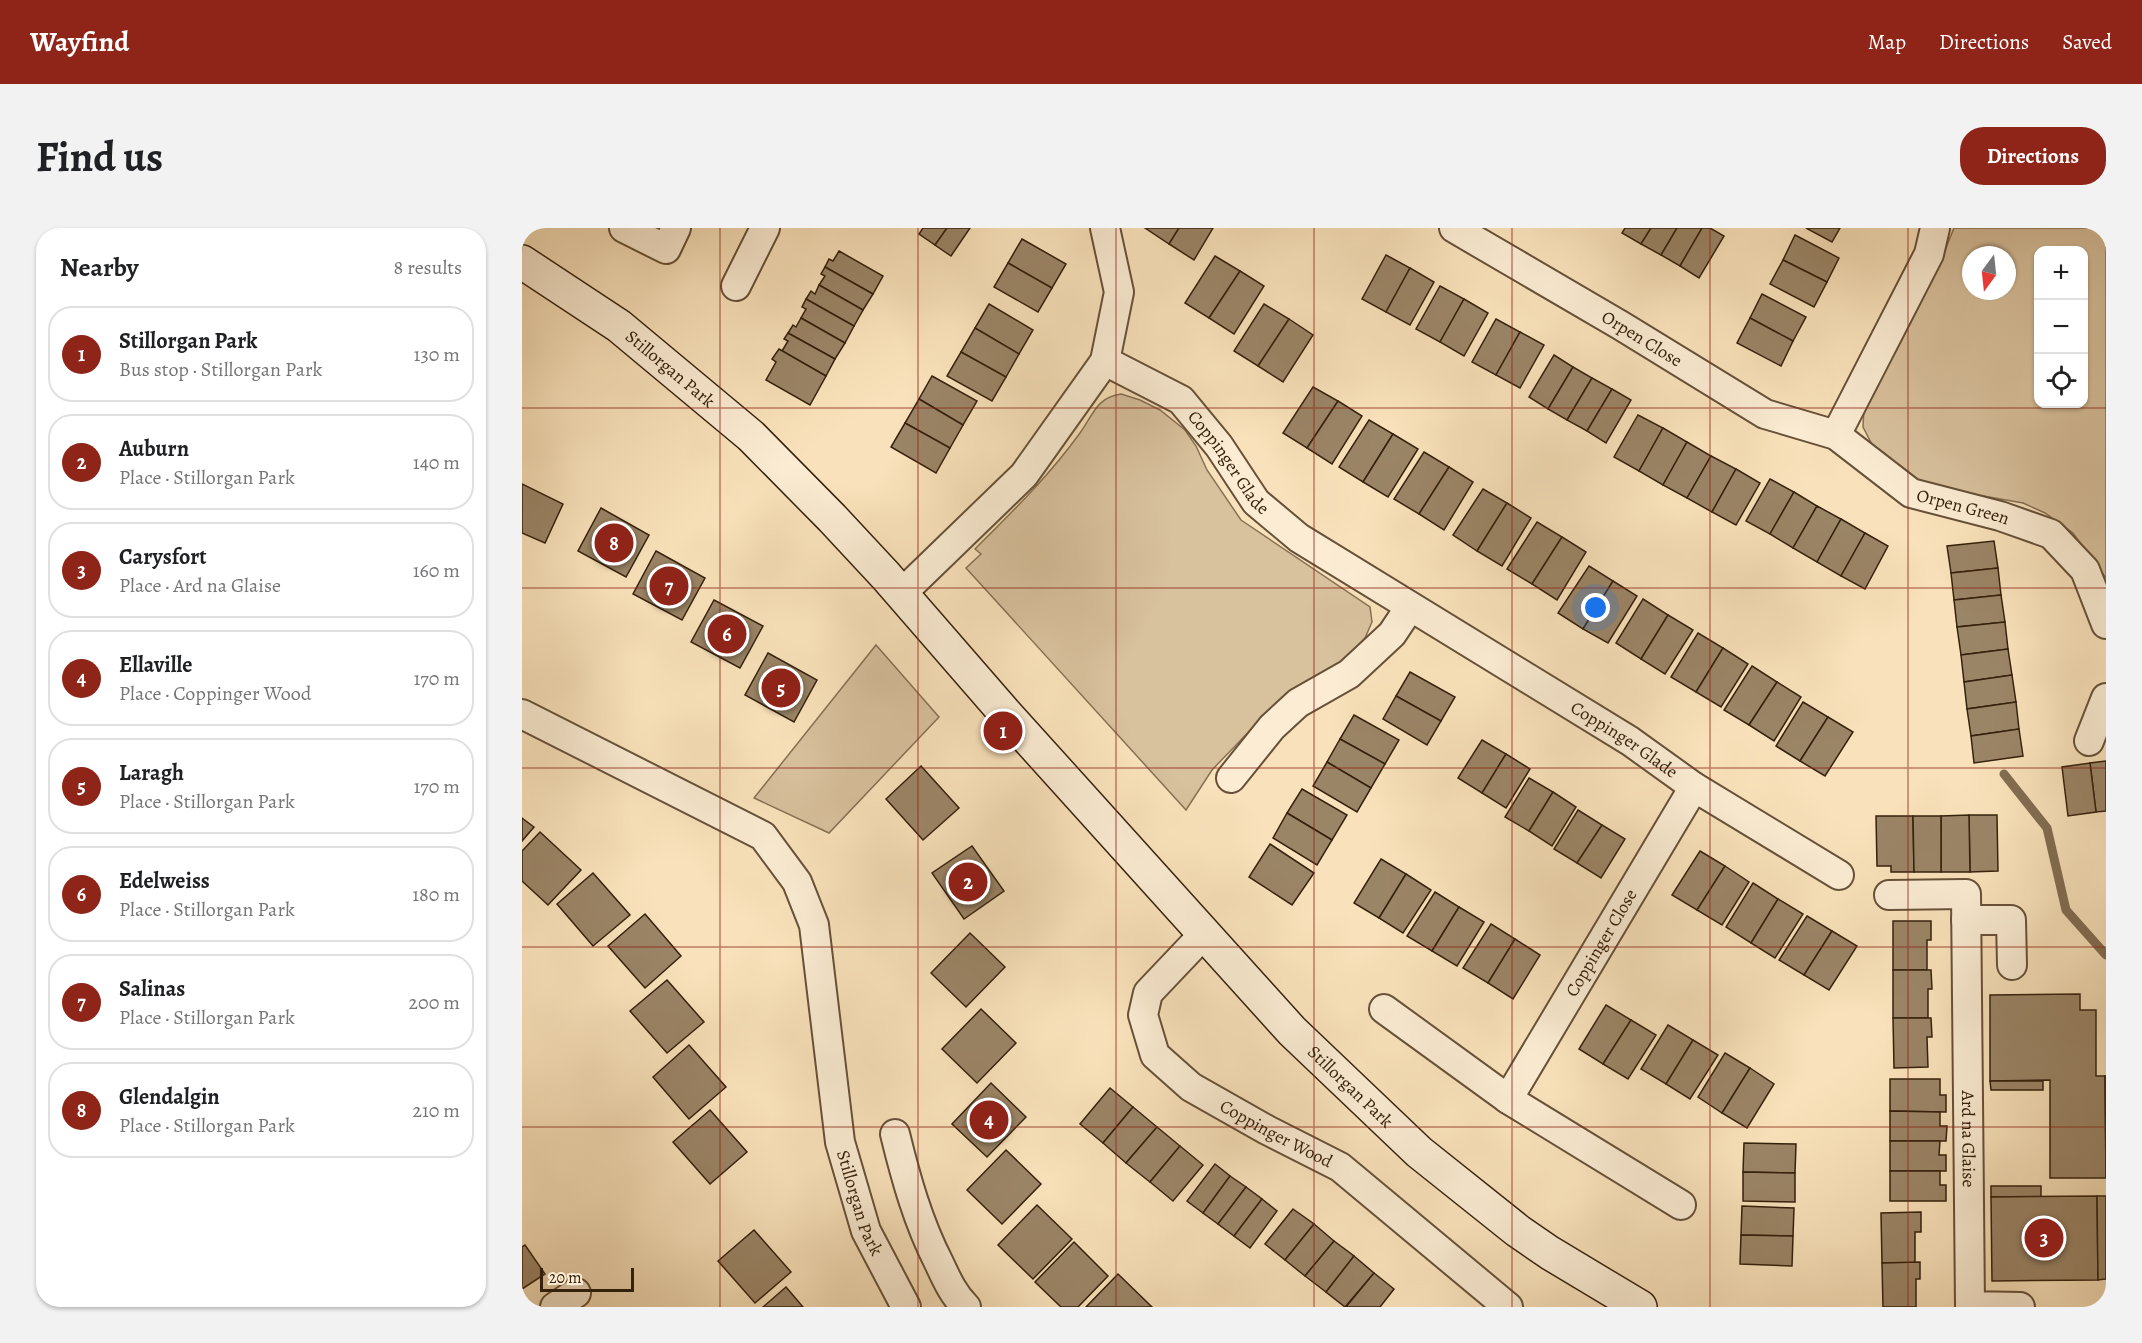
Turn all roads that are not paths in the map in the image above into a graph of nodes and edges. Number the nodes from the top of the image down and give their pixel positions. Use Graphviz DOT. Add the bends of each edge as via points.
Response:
graph roads {
  1 [pos="624,228"];
  2 [pos="676,228"];
  3 [pos="765,228"];
  4 [pos="1105,228"];
  5 [pos="1454,228"];
  6 [pos="1935,228"];
  7 [pos="522,262"];
  8 [pos="736,286"];
  9 [pos="1105,361"];
  10 [pos="1836,435"];
  11 [pos="901,594"];
  12 [pos="1410,607"];
  13 [pos="2106,624"];
  14 [pos="2106,698"];
  15 [pos="522,714"];
  16 [pos="2089,741"];
  17 [pos="1231,778"];
  18 [pos="1695,787"];
  19 [pos="1839,875"];
  20 [pos="1889,895"];
  21 [pos="1966,920"];
  22 [pos="1204,934"];
  23 [pos="2012,965"];
  24 [pos="1384,1009"];
  25 [pos="1508,1099"];
  26 [pos="895,1134"];
  27 [pos="1681,1205"];
  28 [pos="1627,1304"];
  29 [pos="906,1307"];
  30 [pos="966,1307"];
  31 [pos="1508,1307"];
  32 [pos="2020,1307"];
  1 -- 2 [label="street" via="666,249"];
  3 -- 8 [label="street"];
  4 -- 9 [label="street" via="1119,292"];
  5 -- 10 [label="street, Orpen Close" via="1765,414"];
  6 -- 10 [label="street" via="1929,254"];
  7 -- 11 [label="main road, Stillorgan Park" via="619,326 752,436"];
  9 -- 11 [label="street" via="1023,475"];
  9 -- 12 [label="street, Coppinger Glade" via="1181,400 1219,446 1256,502 1299,538"];
  10 -- 13 [label="street, Orpen Green" via="1911,493 2051,534 2085,570"];
  11 -- 22 [label="main road, Stillorgan Park"];
  12 -- 17 [label="street" via="1392,634 1349,674 1298,703 1272,727"];
  12 -- 18 [label="street, Coppinger Glade" via="1630,741"];
  14 -- 16 [label="street"];
  15 -- 29 [label="street, Stillorgan Park" via="763,836 797,882 814,925 840,1142 866,1231"];
  18 -- 19 [label="street, Coppinger Glade"];
  18 -- 25 [label="street, Coppinger Close"];
  20 -- 21 [label="street, Ard na Glaise" via="1966,894"];
  21 -- 23 [label="street" via="2011,920"];
  21 -- 32 [label="street, Ard na Glaise" via="1970,1306"];
  22 -- 28 [label="main road, Stillorgan Park" via="1292,1031 1419,1152 1518,1231"];
  22 -- 31 [label="street, Coppinger Wood" via="1148,993 1143,1016 1155,1055 1191,1087 1340,1167"];
  24 -- 25 [label="street"];
  25 -- 27 [label="street"];
  26 -- 30 [label="street" via="925,1235 953,1294"];
}
